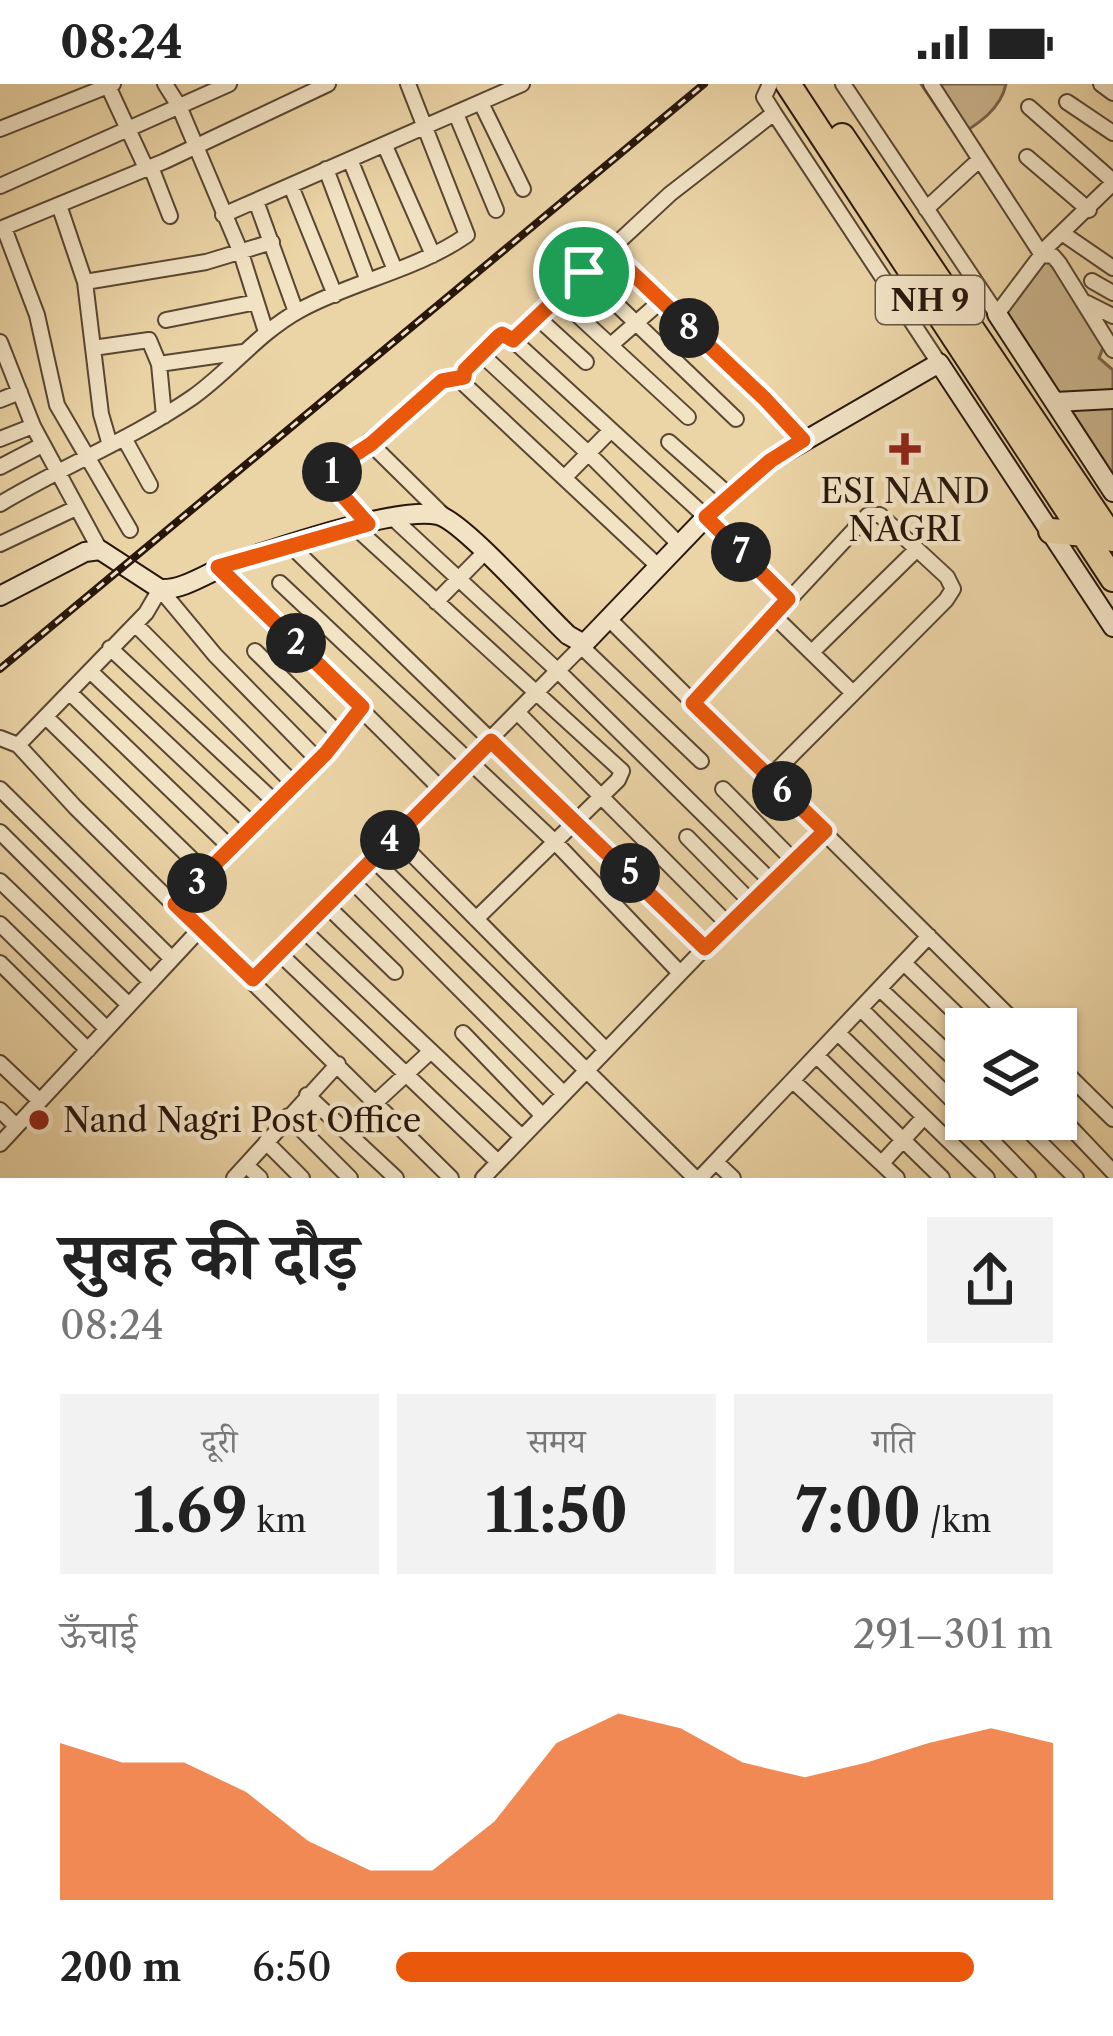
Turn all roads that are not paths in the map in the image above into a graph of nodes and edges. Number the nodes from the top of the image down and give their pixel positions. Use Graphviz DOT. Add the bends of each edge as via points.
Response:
graph roads {
  1 [pos="165,84"];
  2 [pos="230,84"];
  3 [pos="328,84"];
  4 [pos="430,84"];
  5 [pos="522,84"];
  6 [pos="770,84"];
  7 [pos="788,84"];
  8 [pos="806,84"];
  9 [pos="843,84"];
  10 [pos="931,84"];
  11 [pos="1102,84"];
  12 [pos="111,85"];
  13 [pos="410,88"];
  14 [pos="1113,93"];
  15 [pos="1067,102"];
  16 [pos="481,103"];
  17 [pos="179,106"];
  18 [pos="1029,107"];
  19 [pos="774,113"];
  20 [pos="456,114"];
  21 [pos="425,126"];
  22 [pos="0,129"];
  23 [pos="129,129"];
  24 [pos="1113,134"];
  25 [pos="194,146"];
  26 [pos="385,146"];
  27 [pos="1027,158"];
  28 [pos="979,160"];
  29 [pos="351,161"];
  30 [pos="148,168"];
  31 [pos="326,170"];
  32 [pos="1113,182"];
  33 [pos="0,186"];
  34 [pos="291,186"];
  35 [pos="523,189"];
  36 [pos="256,201"];
  37 [pos="58,205"];
  38 [pos="926,209"];
  39 [pos="496,210"];
  40 [pos="1089,210"];
  41 [pos="223,214"];
  42 [pos="170,216"];
  43 [pos="2,228"];
  44 [pos="1062,233"];
  45 [pos="272,242"];
  46 [pos="608,250"];
  47 [pos="241,254"];
  48 [pos="1042,255"];
  49 [pos="433,256"];
  50 [pos="1113,268"];
  51 [pos="395,270"];
  52 [pos="584,272"];
  53 [pos="368,281"];
  54 [pos="1092,281"];
  55 [pos="85,282"];
  56 [pos="1113,293"];
  57 [pos="335,295"];
  58 [pos="558,297"];
  59 [pos="661,301"];
  60 [pos="1082,301"];
  61 [pos="256,302"];
  62 [pos="296,312"];
  63 [pos="997,314"];
  64 [pos="1113,316"];
  65 [pos="538,318"];
  66 [pos="166,320"];
  67 [pos="634,322"];
  68 [pos="266,332"];
  69 [pos="513,340"];
  70 [pos="0,342"];
  71 [pos="612,344"];
  72 [pos="93,348"];
  73 [pos="1113,350"];
  74 [pos="244,352"];
  75 [pos="481,354"];
  76 [pos="586,362"];
  77 [pos="939,363"];
  78 [pos="159,364"];
  79 [pos="464,377"];
  80 [pos="20,392"];
  81 [pos="1113,399"];
  82 [pos="0,400"];
  83 [pos="1055,402"];
  84 [pos="164,416"];
  85 [pos="688,417"];
  86 [pos="736,419"];
  87 [pos="33,426"];
  88 [pos="611,430"];
  89 [pos="0,439"];
  90 [pos="803,440"];
  91 [pos="117,441"];
  92 [pos="669,442"];
  93 [pos="371,444"];
  94 [pos="43,445"];
  95 [pos="589,454"];
  96 [pos="88,456"];
  97 [pos="0,467"];
  98 [pos="56,470"];
  99 [pos="565,477"];
  100 [pos="150,485"];
  101 [pos="1113,492"];
  102 [pos="729,495"];
  103 [pos="0,504"];
  104 [pos="76,508"];
  105 [pos="706,517"];
  106 [pos="394,519"];
  107 [pos="448,520"];
  108 [pos="1079,525"];
  109 [pos="362,526"];
  110 [pos="130,530"];
  111 [pos="1051,531"];
  112 [pos="1112,538"];
  113 [pos="0,544"];
  114 [pos="290,545"];
  115 [pos="680,545"];
  116 [pos="100,550"];
  117 [pos="916,550"];
  118 [pos="484,554"];
  119 [pos="658,566"];
  120 [pos="218,567"];
  121 [pos="1113,579"];
  122 [pos="457,580"];
  123 [pos="152,583"];
  124 [pos="280,583"];
  125 [pos="0,596"];
  126 [pos="788,599"];
  127 [pos="436,602"];
  128 [pos="774,616"];
  129 [pos="610,620"];
  130 [pos="136,625"];
  131 [pos="1113,627"];
  132 [pos="583,645"];
  133 [pos="110,648"];
  134 [pos="255,651"];
  135 [pos="812,652"];
  136 [pos="89,671"];
  137 [pos="558,671"];
  138 [pos="539,692"];
  139 [pos="70,693"];
  140 [pos="853,693"];
  141 [pos="693,703"];
  142 [pos="362,707"];
  143 [pos="519,713"];
  144 [pos="46,718"];
  145 [pos="341,736"];
  146 [pos="0,738"];
  147 [pos="491,741"];
  148 [pos="18,745"];
  149 [pos="319,760"];
  150 [pos="469,760"];
  151 [pos="701,761"];
  152 [pos="769,778"];
  153 [pos="294,784"];
  154 [pos="0,789"];
  155 [pos="441,789"];
  156 [pos="723,789"];
  157 [pos="600,795"];
  158 [pos="275,802"];
  159 [pos="576,820"];
  160 [pos="252,824"];
  161 [pos="825,831"];
  162 [pos="0,832"];
  163 [pos="394,836"];
  164 [pos="687,837"];
  165 [pos="555,842"];
  166 [pos="231,848"];
  167 [pos="372,858"];
  168 [pos="792,859"];
  169 [pos="207,874"];
  170 [pos="351,880"];
  171 [pos="0,881"];
  172 [pos="771,881"];
  173 [pos="750,901"];
  174 [pos="175,904"];
  175 [pos="326,905"];
  176 [pos="476,920"];
  177 [pos="0,924"];
  178 [pos="728,924"];
  179 [pos="201,928"];
  180 [pos="302,929"];
  181 [pos="929,936"];
  182 [pos="705,948"];
  183 [pos="279,952"];
  184 [pos="172,958"];
  185 [pos="0,963"];
  186 [pos="904,964"];
  187 [pos="395,973"];
  188 [pos="680,973"];
  189 [pos="253,979"];
  190 [pos="151,982"];
  191 [pos="880,989"];
  192 [pos="129,1005"];
  193 [pos="950,1008"];
  194 [pos="1001,1008"];
  195 [pos="861,1009"];
  196 [pos="107,1029"];
  197 [pos="463,1033"];
  198 [pos="838,1033"];
  199 [pos="88,1050"];
  200 [pos="606,1050"];
  201 [pos="945,1050"];
  202 [pos="430,1051"];
  203 [pos="817,1055"];
  204 [pos="0,1063"];
  205 [pos="338,1064"];
  206 [pos="586,1070"];
  207 [pos="407,1074"];
  208 [pos="793,1082"];
  209 [pos="1077,1084"];
  210 [pos="945,1092"];
  211 [pos="564,1094"];
  212 [pos="308,1095"];
  213 [pos="40,1101"];
  214 [pos="376,1102"];
  215 [pos="0,1110"];
  216 [pos="288,1116"];
  217 [pos="543,1116"];
  218 [pos="924,1117"];
  219 [pos="1113,1119"];
  220 [pos="16,1126"];
  221 [pos="1077,1134"];
  222 [pos="522,1137"];
  223 [pos="992,1140"];
  224 [pos="1038,1140"];
  225 [pos="903,1141"];
  226 [pos="266,1142"];
  227 [pos="0,1144"];
  228 [pos="498,1162"];
  229 [pos="716,1162"];
  230 [pos="882,1162"];
  231 [pos="246,1165"];
  232 [pos="1113,1172"];
  233 [pos="235,1178"];
  234 [pos="260,1178"];
  235 [pos="302,1178"];
  236 [pos="350,1178"];
  237 [pos="396,1178"];
  238 [pos="451,1178"];
  239 [pos="483,1178"];
  240 [pos="698,1178"];
  241 [pos="733,1178"];
  242 [pos="897,1178"];
  243 [pos="941,1178"];
  244 [pos="986,1178"];
  245 [pos="1028,1178"];
  246 [pos="1076,1178"];
  1 -- 17 [label="street"];
  2 -- 17 [label="street"];
  3 -- 25 [label="street"];
  4 -- 13 [label="street"];
  5 -- 16 [label="street"];
  6 -- 19 [label="street" via="764,97"];
  7 -- 108 [label="highway, NH 9"];
  8 -- 112 [label="highway, NH 9"];
  9 -- 38 [label="street"];
  10 -- 28 [label="street"];
  11 -- 14 [label="street"];
  12 -- 22 [label="street"];
  12 -- 23 [label="street"];
  13 -- 21 [label="street"];
  15 -- 24 [label="street"];
  16 -- 20 [label="street"];
  16 -- 35 [label="street"];
  17 -- 23 [label="street"];
  17 -- 25 [label="street"];
  18 -- 32 [label="street"];
  19 -- 46 [label="street"];
  19 -- 77 [label="street"];
  20 -- 21 [label="street"];
  20 -- 39 [label="street"];
  21 -- 26 [label="street"];
  21 -- 49 [label="street" via="467,228"];
  23 -- 30 [label="street"];
  23 -- 33 [label="street"];
  25 -- 30 [label="street"];
  25 -- 41 [label="street"];
  26 -- 29 [label="street"];
  26 -- 49 [label="street"];
  27 -- 40 [label="street"];
  28 -- 38 [label="street"];
  28 -- 48 [label="street"];
  29 -- 31 [label="street"];
  29 -- 51 [label="street"];
  30 -- 37 [label="street"];
  30 -- 42 [label="street"];
  31 -- 34 [label="street"];
  31 -- 53 [label="street"];
  32 -- 40 [label="street"];
  34 -- 36 [label="street"];
  34 -- 57 [label="street"];
  36 -- 41 [label="street"];
  36 -- 45 [label="street"];
  37 -- 43 [label="street"];
  37 -- 55 [label="street"];
  38 -- 63 [label="street"];
  40 -- 44 [label="street"];
  41 -- 47 [label="street"];
  43 -- 96 [label="street" via="38,315 57,404"];
  44 -- 48 [label="street"];
  44 -- 50 [label="street"];
  45 -- 47 [label="street"];
  45 -- 62 [label="street"];
  46 -- 52 [label="street"];
  46 -- 59 [label="street"];
  47 -- 55 [label="street"];
  47 -- 61 [label="street"];
  48 -- 60 [label="street" via="1053,256"];
  48 -- 63 [label="street"];
  49 -- 51 [label="street"];
  51 -- 53 [label="street"];
  52 -- 58 [label="street"];
  52 -- 67 [label="street"];
  53 -- 57 [label="street"];
  54 -- 56 [label="street"];
  55 -- 72 [label="street"];
  57 -- 62 [label="street"];
  58 -- 65 [label="street"];
  58 -- 71 [label="street"];
  59 -- 67 [label="street"];
  59 -- 90 [label="street"];
  60 -- 64 [label="street"];
  60 -- 73 [label="street"];
  61 -- 66 [label="street"];
  61 -- 68 [label="street"];
  62 -- 68 [label="street"];
  63 -- 83 [label="street"];
  65 -- 69 [label="street"];
  65 -- 76 [label="street"];
  67 -- 71 [label="street"];
  67 -- 86 [label="street"];
  68 -- 74 [label="street"];
  69 -- 75 [label="street" via="502,334"];
  69 -- 88 [label="street"];
  70 -- 80 [label="street"];
  71 -- 85 [label="street"];
  72 -- 78 [label="street" via="149,340"];
  72 -- 91 [label="street" via="101,414"];
  74 -- 78 [label="street"];
  74 -- 84 [label="street"];
  75 -- 79 [label="street"];
  75 -- 95 [label="street"];
  77 -- 90 [label="street"];
  77 -- 111 [label="street"];
  78 -- 84 [label="street"];
  79 -- 93 [label="street" via="442,381"];
  79 -- 99 [label="street"];
  80 -- 82 [label="street"];
  80 -- 87 [label="street"];
  81 -- 83 [label="street"];
  83 -- 101 [label="street"];
  84 -- 91 [label="street"];
  87 -- 89 [label="street"];
  87 -- 94 [label="street"];
  88 -- 95 [label="street"];
  88 -- 105 [label="street"];
  90 -- 102 [label="street"];
  91 -- 96 [label="street"];
  91 -- 100 [label="street"];
  92 -- 102 [label="street"];
  93 -- 107 [label="street"];
  93 -- 109 [label="street" via="329,480"];
  94 -- 97 [label="street"];
  94 -- 98 [label="street"];
  95 -- 99 [label="street"];
  95 -- 115 [label="street"];
  96 -- 98 [label="street"];
  96 -- 110 [label="street"];
  98 -- 103 [label="street"];
  98 -- 104 [label="street"];
  99 -- 119 [label="street"];
  102 -- 105 [label="street"];
  104 -- 113 [label="street"];
  104 -- 116 [label="street"];
  105 -- 115 [label="street"];
  105 -- 126 [label="street"];
  106 -- 107 [label="street"];
  106 -- 109 [label="street"];
  106 -- 122 [label="street"];
  107 -- 118 [label="street"];
  108 -- 111 [label="highway"];
  108 -- 121 [label="highway, NH 9"];
  109 -- 114 [label="street"];
  109 -- 127 [label="street"];
  111 -- 131 [label="street"];
  114 -- 120 [label="street"];
  114 -- 147 [label="street"];
  115 -- 119 [label="street"];
  116 -- 123 [label="street"];
  116 -- 125 [label="street"];
  117 -- 126 [label="street" via="874,512"];
  117 -- 135 [label="street"];
  117 -- 140 [label="street" via="953,589"];
  118 -- 122 [label="street"];
  118 -- 132 [label="street"];
  119 -- 129 [label="street"];
  120 -- 123 [label="street" via="170,590"];
  120 -- 142 [label="street"];
  122 -- 127 [label="street"];
  122 -- 137 [label="street"];
  123 -- 130 [label="street"];
  123 -- 149 [label="street"];
  124 -- 150 [label="street"];
  126 -- 128 [label="street"];
  127 -- 138 [label="street"];
  128 -- 135 [label="street"];
  128 -- 141 [label="street"];
  129 -- 132 [label="street"];
  129 -- 141 [label="street"];
  130 -- 133 [label="street"];
  130 -- 153 [label="street"];
  132 -- 137 [label="street"];
  132 -- 151 [label="street"];
  133 -- 136 [label="street"];
  133 -- 158 [label="street"];
  134 -- 145 [label="street"];
  135 -- 140 [label="street"];
  136 -- 139 [label="street"];
  136 -- 160 [label="street"];
  137 -- 138 [label="street"];
  137 -- 172 [label="street"];
  138 -- 143 [label="street"];
  138 -- 157 [label="street" via="622,771"];
  139 -- 144 [label="street"];
  139 -- 166 [label="street"];
  140 -- 152 [label="street"];
  141 -- 152 [label="street"];
  142 -- 145 [label="street"];
  142 -- 155 [label="street"];
  143 -- 147 [label="street"];
  143 -- 157 [label="street"];
  144 -- 148 [label="street"];
  144 -- 169 [label="street"];
  145 -- 149 [label="street"];
  146 -- 148 [label="street"];
  147 -- 150 [label="street"];
  147 -- 159 [label="street"];
  148 -- 174 [label="street"];
  149 -- 153 [label="street"];
  150 -- 155 [label="street"];
  150 -- 165 [label="street"];
  152 -- 161 [label="street"];
  153 -- 158 [label="street"];
  154 -- 184 [label="street"];
  155 -- 163 [label="street"];
  156 -- 168 [label="street"];
  157 -- 159 [label="street"];
  157 -- 178 [label="street"];
  158 -- 160 [label="street"];
  159 -- 165 [label="street"];
  159 -- 182 [label="street"];
  160 -- 166 [label="street"];
  161 -- 168 [label="street"];
  161 -- 181 [label="street"];
  162 -- 190 [label="street"];
  163 -- 167 [label="street"];
  163 -- 176 [label="street"];
  164 -- 173 [label="street"];
  165 -- 176 [label="street"];
  165 -- 188 [label="street"];
  166 -- 169 [label="street"];
  167 -- 170 [label="street"];
  167 -- 206 [label="street"];
  168 -- 172 [label="street"];
  169 -- 174 [label="street"];
  170 -- 175 [label="street"];
  170 -- 211 [label="street"];
  171 -- 192 [label="street"];
  172 -- 173 [label="street"];
  173 -- 178 [label="street"];
  174 -- 179 [label="street"];
  175 -- 180 [label="street"];
  175 -- 187 [label="street"];
  176 -- 200 [label="street"];
  177 -- 196 [label="street"];
  178 -- 182 [label="street"];
  179 -- 184 [label="street"];
  179 -- 189 [label="street"];
  180 -- 183 [label="street"];
  180 -- 202 [label="street"];
  181 -- 186 [label="street"];
  181 -- 194 [label="street"];
  182 -- 188 [label="street"];
  183 -- 189 [label="street"];
  183 -- 207 [label="street"];
  184 -- 190 [label="street"];
  185 -- 199 [label="street"];
  186 -- 191 [label="street"];
  186 -- 193 [label="street"];
  188 -- 200 [label="street"];
  189 -- 205 [label="street"];
  190 -- 192 [label="street"];
  191 -- 195 [label="street"];
  191 -- 201 [label="street"];
  192 -- 196 [label="street"];
  195 -- 198 [label="street"];
  195 -- 210 [label="street"];
  196 -- 199 [label="street"];
  197 -- 217 [label="street"];
  198 -- 203 [label="street"];
  198 -- 218 [label="street"];
  199 -- 213 [label="street"];
  200 -- 206 [label="street"];
  202 -- 207 [label="street"];
  202 -- 222 [label="street"];
  203 -- 208 [label="street"];
  203 -- 225 [label="street"];
  204 -- 213 [label="street"];
  205 -- 212 [label="street"];
  205 -- 214 [label="street"];
  206 -- 211 [label="street"];
  206 -- 240 [label="street"];
  207 -- 214 [label="street"];
  207 -- 228 [label="street"];
  208 -- 229 [label="street"];
  208 -- 230 [label="street"];
  209 -- 219 [label="street"];
  211 -- 217 [label="street"];
  212 -- 216 [label="street"];
  212 -- 237 [label="street"];
  213 -- 220 [label="street"];
  214 -- 238 [label="street"];
  215 -- 220 [label="street"];
  216 -- 226 [label="street"];
  216 -- 236 [label="street"];
  217 -- 222 [label="street"];
  218 -- 225 [label="street"];
  218 -- 244 [label="street"];
  220 -- 227 [label="street"];
  221 -- 232 [label="street"];
  222 -- 228 [label="street"];
  223 -- 245 [label="street"];
  224 -- 246 [label="street"];
  225 -- 230 [label="street"];
  225 -- 243 [label="street"];
  226 -- 231 [label="street"];
  226 -- 235 [label="street"];
  228 -- 239 [label="street"];
  229 -- 240 [label="street"];
  229 -- 241 [label="street"];
  230 -- 242 [label="street"];
  231 -- 233 [label="street"];
  231 -- 234 [label="street"];
}
